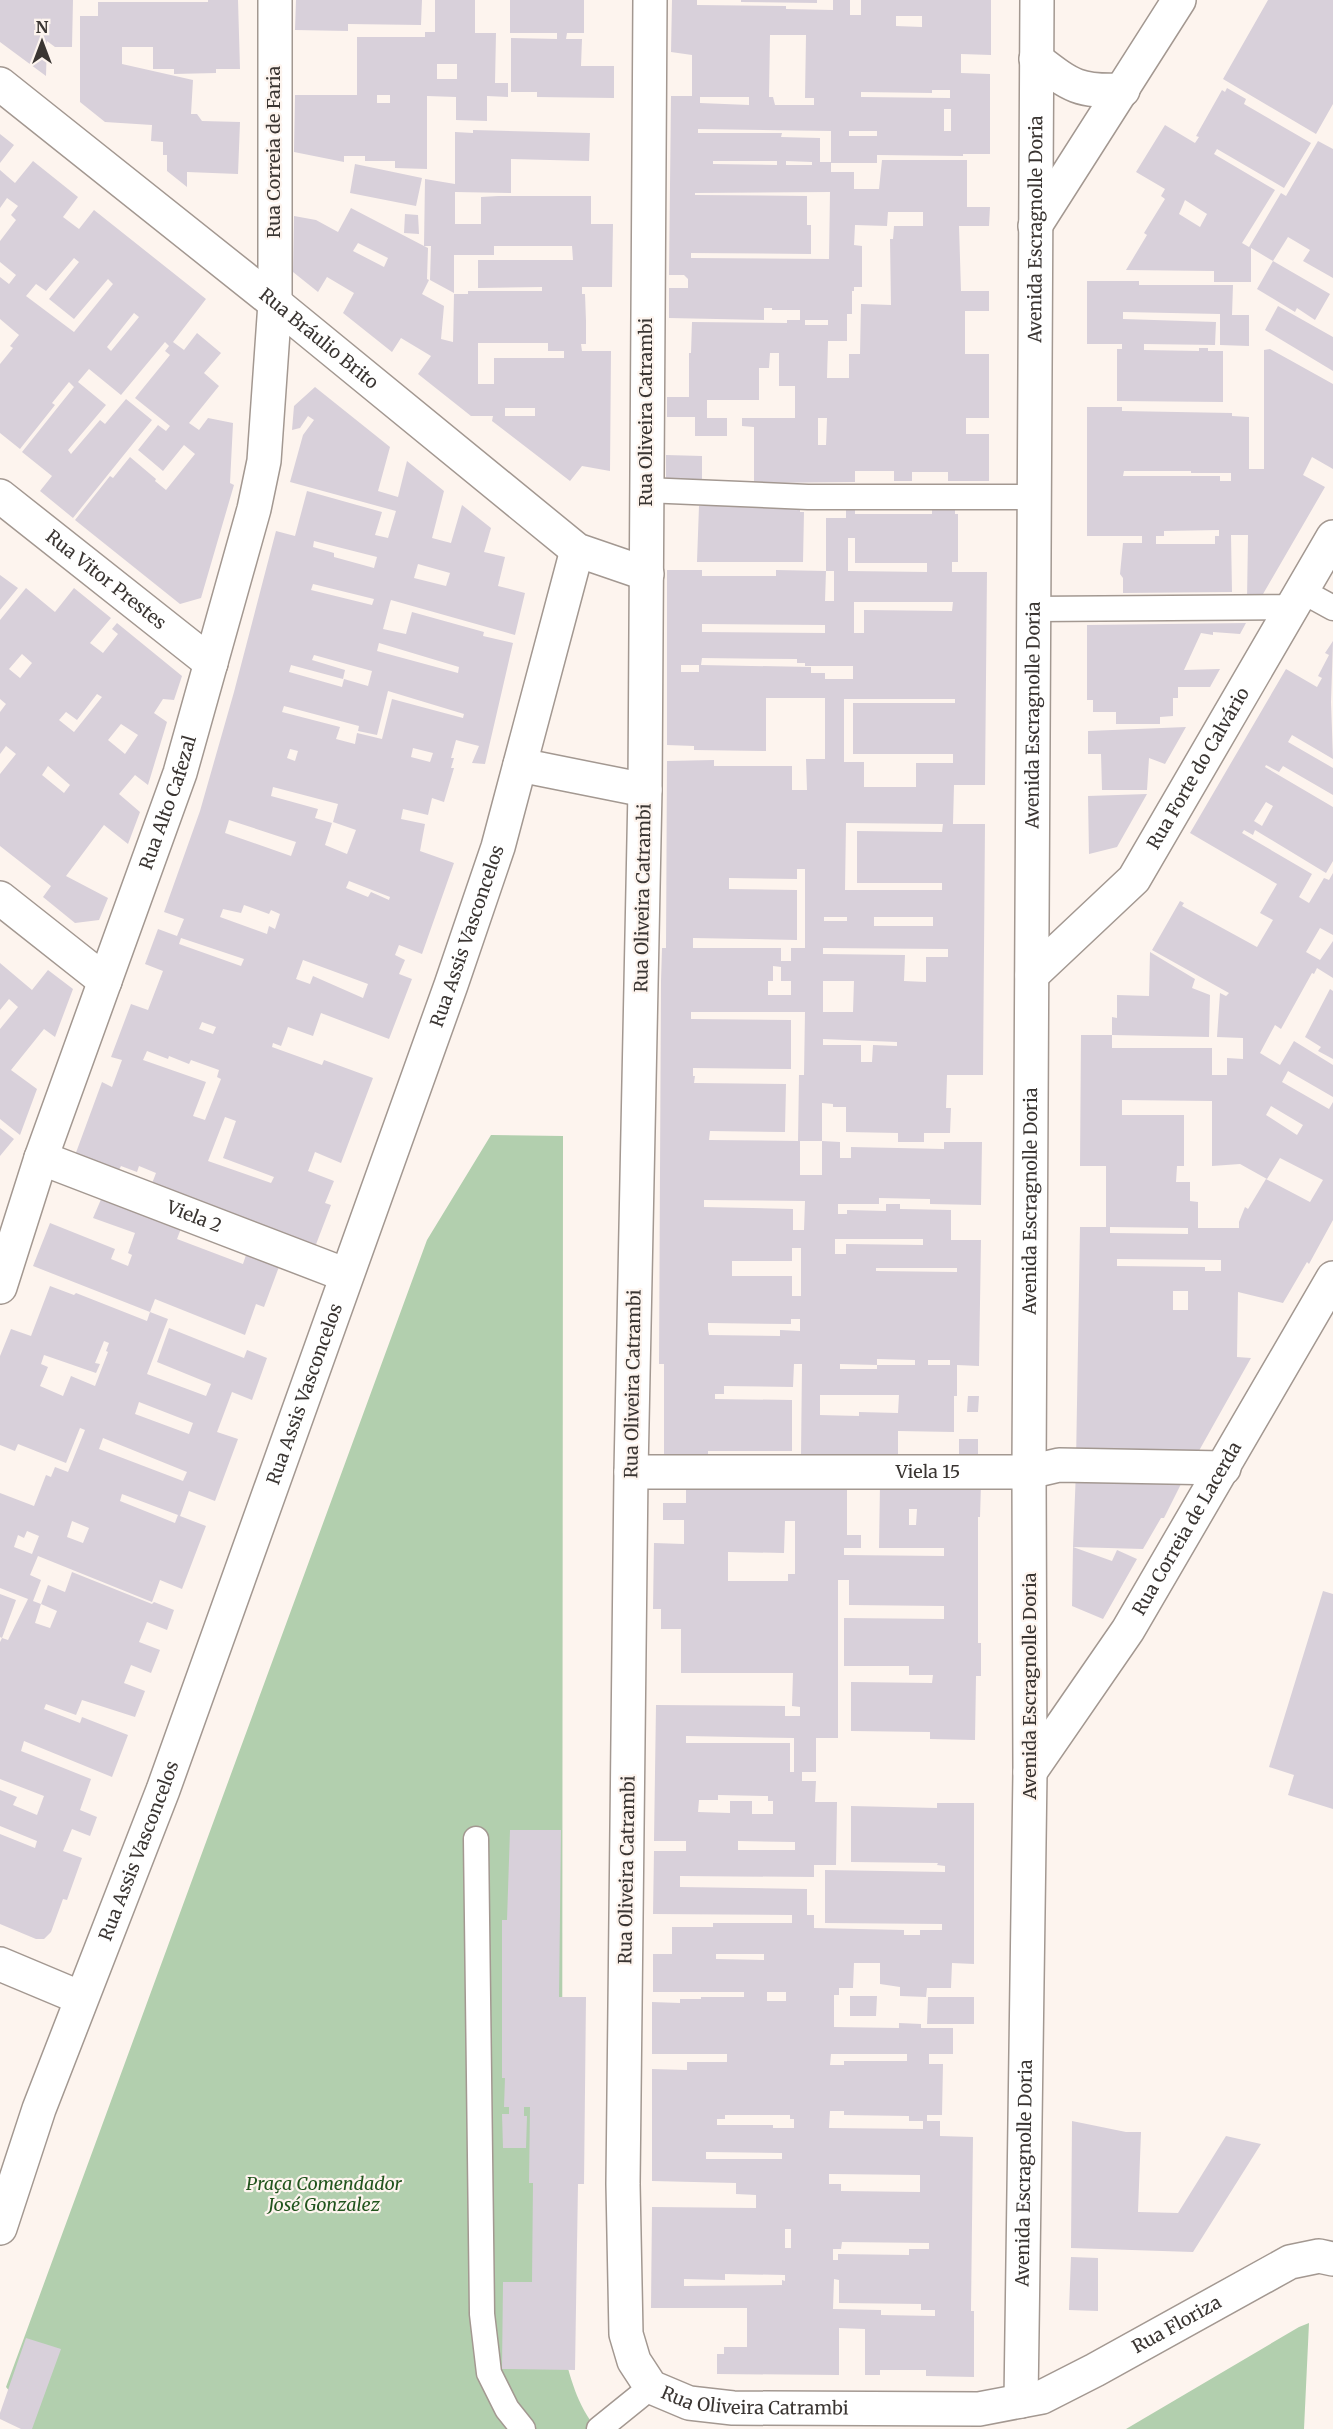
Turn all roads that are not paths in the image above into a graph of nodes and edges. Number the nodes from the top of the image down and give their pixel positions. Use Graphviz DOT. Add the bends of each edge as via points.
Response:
graph roads {
  1 [pos="274,0"];
  2 [pos="650,0"];
  3 [pos="1037,0"];
  4 [pos="1179,0"];
  5 [pos="1036,59"];
  6 [pos="0,84"];
  7 [pos="1123,90"];
  8 [pos="1035,226"];
  9 [pos="275,303"];
  10 [pos="645,490"];
  11 [pos="0,496"];
  12 [pos="1034,497"];
  13 [pos="1333,537"];
  14 [pos="577,550"];
  15 [pos="646,574"];
  16 [pos="1297,599"];
  17 [pos="1333,608"];
  18 [pos="1034,609"];
  19 [pos="211,663"];
  20 [pos="520,765"];
  21 [pos="645,790"];
  22 [pos="0,898"];
  23 [pos="1032,975"];
  24 [pos="105,981"];
  25 [pos="40,1158"];
  26 [pos="346,1275"];
  27 [pos="1,1283"];
  28 [pos="1331,1287"];
  29 [pos="1224,1468"];
  30 [pos="631,1472"];
  31 [pos="1029,1472"];
  32 [pos="1030,1772"];
  33 [pos="476,1839"];
  34 [pos="0,1964"];
  35 [pos="81,1998"];
  36 [pos="0,2228"];
  37 [pos="1333,2259"];
  38 [pos="651,2387"];
  39 [pos="1021,2401"];
  40 [pos="523,2429"];
  41 [pos="599,2429"];
  1 -- 9 [label="street, Rua Correia de Faria"];
  2 -- 10 [label="street, Rua Oliveira Catrambi"];
  3 -- 5 [label="street, Avenida Escragnolle Doria"];
  4 -- 7 [label="street"];
  5 -- 7 [label="street" via="1066,82 1092,91"];
  5 -- 8 [label="street, Avenida Escragnolle Doria"];
  6 -- 9 [label="street, Rua Bráulio Brito"];
  7 -- 8 [label="street"];
  8 -- 12 [label="street, Avenida Escragnolle Doria"];
  9 -- 14 [label="street, Rua Bráulio Brito"];
  9 -- 19 [label="street, Rua Alto Cafezal" via="264,462"];
  10 -- 12 [label="lane" via="808,497"];
  10 -- 15 [label="street, Rua Oliveira Catrambi"];
  11 -- 19 [label="street, Rua Vitor Prestes"];
  12 -- 18 [label="street, Avenida Escragnolle Doria"];
  13 -- 16 [label="street, Rua Forte do Calvário"];
  14 -- 15 [label="street, Rua Bráulio Brito"];
  14 -- 20 [label="street, Rua Assis Vasconcelos"];
  15 -- 21 [label="street, Rua Oliveira Catrambi"];
  16 -- 17 [label="lane"];
  16 -- 18 [label="lane"];
  16 -- 23 [label="street, Rua Forte do Calvário" via="1134,879"];
  18 -- 23 [label="street, Avenida Escragnolle Doria"];
  19 -- 24 [label="street, Rua Alto Cafezal" via="180,773"];
  20 -- 21 [label="street"];
  20 -- 26 [label="street, Rua Assis Vasconcelos" via="498,847"];
  21 -- 30 [label="street, Rua Oliveira Catrambi"];
  22 -- 24 [label="street"];
  23 -- 31 [label="street, Avenida Escragnolle Doria"];
  24 -- 25 [label="street, Rua Alto Cafezal"];
  25 -- 26 [label="street, Viela 2"];
  25 -- 27 [label="street, Rua Alto Cafezal"];
  26 -- 35 [label="street, Rua Assis Vasconcelos" via="163,1790"];
  28 -- 29 [label="street, Rua Correia de Lacerda"];
  29 -- 31 [label="street, Viela 15" via="1059,1465"];
  29 -- 32 [label="street, Rua Correia de Lacerda" via="1128,1630"];
  30 -- 31 [label="street, Viela 15"];
  30 -- 38 [label="street, Rua Oliveira Catrambi" via="623,2184 626,2334 634,2361"];
  31 -- 32 [label="street, Avenida Escragnolle Doria"];
  32 -- 39 [label="street, Avenida Escragnolle Doria"];
  33 -- 40 [label="lane" via="482,2314 489,2373 507,2409"];
  34 -- 35 [label="street"];
  35 -- 36 [label="street, Rua Assis Vasconcelos"];
  37 -- 39 [label="street, Rua Floriza" via="1319,2256 1290,2262 1095,2370 1042,2397"];
  38 -- 39 [label="street, Rua Oliveira Catrambi" via="689,2403 733,2408 979,2409"];
  38 -- 41 [label="lane"];
}
